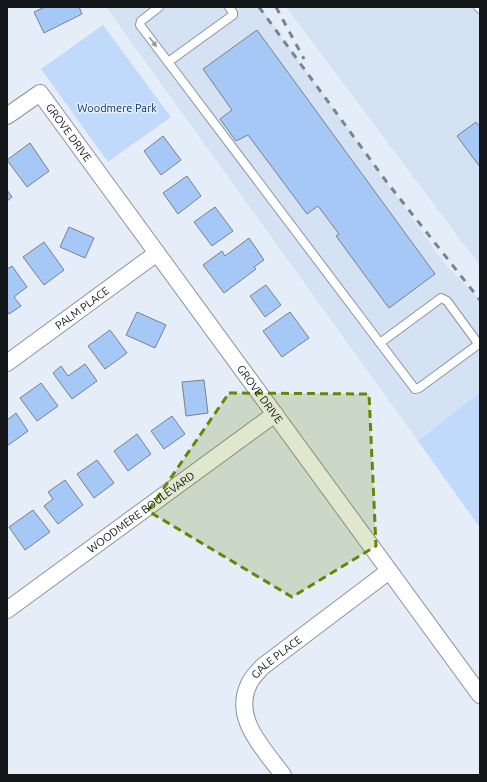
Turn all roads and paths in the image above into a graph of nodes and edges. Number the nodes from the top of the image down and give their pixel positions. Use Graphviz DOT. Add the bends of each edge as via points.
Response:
graph roads {
  1 [pos="159,7"];
  2 [pos="229,7"];
  3 [pos="168,62"];
  4 [pos="7,116"];
  5 [pos="157,254"];
  6 [pos="380,343"];
  7 [pos="7,363"];
  8 [pos="275,414"];
  9 [pos="389,571"];
  10 [pos="7,610"];
  11 [pos="480,695"];
  12 [pos="283,775"];
  1 -- 3 [label="lane, one-way" via="141,21 140,25"];
  2 -- 3 [label="lane" via="233,15"];
  3 -- 6 [label="lane"];
  4 -- 5 [label="street, GROVE DRIVE" via="40,92"];
  5 -- 7 [label="street, PALM PLACE"];
  5 -- 8 [label="street, GROVE DRIVE"];
  6 -- 6 [label="lane" via="415,389 420,388 476,346 477,342 447,300 442,298"];
  8 -- 9 [label="street, GROVE DRIVE"];
  8 -- 10 [label="street, WOODMERE BOULEVARD"];
  9 -- 11 [label="street, GROVE DRIVE"];
  9 -- 12 [label="street, GALE PLACE" via="262,667 250,681 243,702 246,718 254,735"];
}
